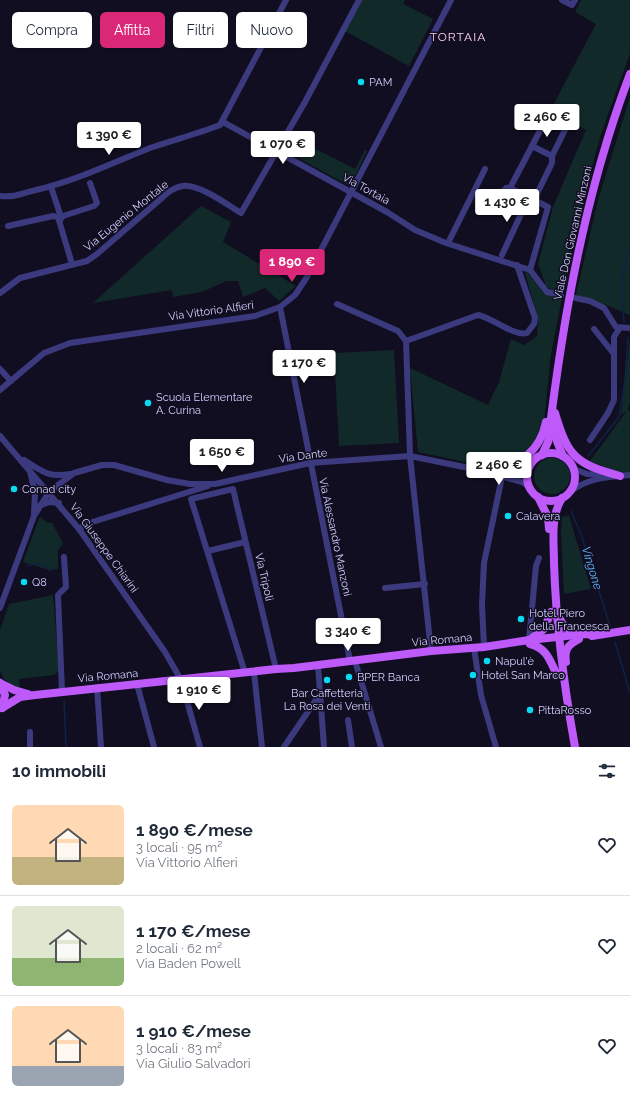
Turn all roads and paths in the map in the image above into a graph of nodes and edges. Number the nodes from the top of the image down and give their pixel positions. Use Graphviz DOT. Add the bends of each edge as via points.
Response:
graph roads {
  1 [pos="286,0"];
  2 [pos="359,0"];
  3 [pos="451,0"];
  4 [pos="562,0"];
  5 [pos="575,0"];
  6 [pos="630,74"];
  7 [pos="545,121"];
  8 [pos="223,122"];
  9 [pos="565,130"];
  10 [pos="532,146"];
  11 [pos="278,152"];
  12 [pos="552,156"];
  13 [pos="485,169"];
  14 [pos="90,183"];
  15 [pos="51,187"];
  16 [pos="510,188"];
  17 [pos="352,193"];
  18 [pos="0,196"];
  19 [pos="498,196"];
  20 [pos="531,199"];
  21 [pos="60,220"];
  22 [pos="8,226"];
  23 [pos="448,243"];
  24 [pos="502,255"];
  25 [pos="72,264"];
  26 [pos="517,265"];
  27 [pos="530,270"];
  28 [pos="0,293"];
  29 [pos="561,295"];
  30 [pos="575,298"];
  31 [pos="337,304"];
  32 [pos="280,307"];
  33 [pos="630,328"];
  34 [pos="594,329"];
  35 [pos="619,329"];
  36 [pos="406,341"];
  37 [pos="614,354"];
  38 [pos="0,369"];
  39 [pos="11,381"];
  40 [pos="0,390"];
  41 [pos="553,413"];
  42 [pos="0,436"];
  43 [pos="590,440"];
  44 [pos="542,455"];
  45 [pos="410,456"];
  46 [pos="563,456"];
  47 [pos="18,457"];
  48 [pos="310,464"];
  49 [pos="28,468"];
  50 [pos="529,468"];
  51 [pos="474,469"];
  52 [pos="574,469"];
  53 [pos="493,470"];
  54 [pos="74,473"];
  55 [pos="630,475"];
  56 [pos="620,476"];
  57 [pos="502,477"];
  58 [pos="215,484"];
  59 [pos="530,488"];
  60 [pos="49,492"];
  61 [pos="565,496"];
  62 [pos="538,497"];
  63 [pos="59,504"];
  64 [pos="39,506"];
  65 [pos="34,516"];
  66 [pos="79,529"];
  67 [pos="245,542"];
  68 [pos="208,551"];
  69 [pos="64,557"];
  70 [pos="539,558"];
  71 [pos="424,584"];
  72 [pos="385,588"];
  73 [pos="0,608"];
  74 [pos="553,612"];
  75 [pos="630,630"];
  76 [pos="579,637"];
  77 [pos="556,639"];
  78 [pos="529,642"];
  79 [pos="484,647"];
  80 [pos="474,648"];
  81 [pos="431,651"];
  82 [pos="352,661"];
  83 [pos="318,665"];
  84 [pos="276,669"];
  85 [pos="245,672"];
  86 [pos="254,672"];
  87 [pos="557,675"];
  88 [pos="181,680"];
  89 [pos="0,683"];
  90 [pos="137,684"];
  91 [pos="97,688"];
  92 [pos="62,692"];
  93 [pos="34,694"];
  94 [pos="320,694"];
  95 [pos="1,709"];
  96 [pos="568,709"];
  97 [pos="348,720"];
  98 [pos="571,724"];
  99 [pos="30,732"];
  100 [pos="30,747"];
  101 [pos="101,747"];
  102 [pos="154,747"];
  103 [pos="200,747"];
  104 [pos="262,747"];
  105 [pos="284,747"];
  106 [pos="324,747"];
  107 [pos="352,747"];
  108 [pos="381,747"];
  109 [pos="496,747"];
  110 [pos="575,747"];
  1 -- 8 [label="street"];
  2 -- 11 [label="street"];
  3 -- 17 [label="street, Via Vittorio Alfieri"];
  4 -- 5 [label="street" via="572,5"];
  6 -- 41 [label="main road, Viale Don Giovanni Minzoni" via="597,172 578,254 562,334"];
  7 -- 10 [label="street"];
  8 -- 11 [label="street, Via Tortaia"];
  8 -- 15 [label="street" via="220,126 200,134 151,148"];
  9 -- 12 [label="street"];
  10 -- 12 [label="street"];
  10 -- 16 [label="street"];
  11 -- 17 [label="street, Via Tortaia"];
  11 -- 25 [label="street, Via Eugenio Montale" via="241,213 198,189 180,186 170,190 97,254 87,261"];
  12 -- 20 [label="street" via="552,163"];
  13 -- 23 [label="street"];
  14 -- 21 [label="street" via="97,203 63,216"];
  15 -- 18 [label="street" via="16,197"];
  15 -- 21 [label="street"];
  16 -- 19 [label="street" via="506,188"];
  16 -- 20 [label="street"];
  17 -- 23 [label="street, Via Tortaia" via="414,230"];
  17 -- 32 [label="street, Via Vittorio Alfieri" via="307,277 295,295"];
  20 -- 24 [label="street"];
  20 -- 27 [label="street" via="548,207"];
  21 -- 22 [label="street" via="53,216"];
  21 -- 25 [label="street"];
  23 -- 26 [label="street, Via Tortaia"];
  25 -- 28 [label="street, Via Eugenio Montale" via="20,278"];
  26 -- 27 [label="street, Via Tortaia"];
  26 -- 36 [label="street" via="535,318 527,333 519,334 486,316 478,315"];
  27 -- 29 [label="street" via="546,292"];
  30 -- 35 [label="street" via="590,301 604,308"];
  31 -- 36 [label="street" via="398,331"];
  32 -- 39 [label="street, Via Vittorio Alfieri" via="255,316 70,343 44,353"];
  32 -- 48 [label="street, Via Alessandro Manzoni"];
  33 -- 35 [label="street"];
  34 -- 37 [label="street"];
  35 -- 37 [label="street" via="614,337"];
  36 -- 45 [label="street"];
  37 -- 43 [label="street" via="614,400"];
  38 -- 39 [label="street"];
  39 -- 40 [label="street, Via Vittorio Alfieri"];
  41 -- 44 [label="main road, Viale Don Giovanni Minzoni" via="548,442"];
  41 -- 46 [label="main road, Viale Don Giovanni Minzoni" via="556,438"];
  41 -- 53 [label="main road" via="532,452 515,464"];
  41 -- 56 [label="main road" via="564,441 576,458 596,470"];
  42 -- 47 [label="street, Via Giuseppe Chiarini"];
  44 -- 46 [label="main road" via="552,453"];
  44 -- 50 [label="main road" via="536,458"];
  45 -- 48 [label="street, Via Dante"];
  45 -- 51 [label="street, Via Dante"];
  45 -- 71 [label="street"];
  46 -- 52 [label="main road"];
  47 -- 49 [label="street, Via Giuseppe Chiarini"];
  47 -- 54 [label="street" via="51,475"];
  48 -- 58 [label="street, Via Dante"];
  48 -- 82 [label="street, Via Alessandro Manzoni"];
  49 -- 60 [label="street, Via Giuseppe Chiarini"];
  49 -- 65 [label="street" via="35,493"];
  50 -- 53 [label="street, Via Dante" via="516,471"];
  50 -- 59 [label="main road"];
  51 -- 53 [label="street, Via Dante"];
  51 -- 57 [label="street, Via Dante"];
  52 -- 56 [label="street" via="588,474"];
  52 -- 61 [label="main road" via="574,482"];
  54 -- 58 [label="street, Via Dante" via="102,465 114,465 167,480 190,484"];
  54 -- 60 [label="street, Via Dante"];
  55 -- 56 [label="street"];
  56 -- 61 [label="street" via="588,481 576,486"];
  57 -- 59 [label="street, Via Dante" via="522,482"];
  57 -- 79 [label="street" via="484,563"];
  58 -- 66 [label="street"];
  59 -- 62 [label="main road"];
  60 -- 63 [label="street, Via Giuseppe Chiarini"];
  60 -- 64 [label="street, Via Dante"];
  61 -- 62 [label="main road" via="550,500"];
  61 -- 74 [label="main road" via="558,504 554,522"];
  62 -- 74 [label="main road" via="549,524"];
  63 -- 64 [label="street" via="48,502"];
  63 -- 66 [label="street, Via Giuseppe Chiarini"];
  64 -- 65 [label="street, Via Dante"];
  65 -- 73 [label="street"];
  66 -- 88 [label="street, Via Giuseppe Chiarini" via="150,628"];
  67 -- 68 [label="street"];
  67 -- 68 [label="street, Via Tripoli" via="233,489 191,499"];
  67 -- 84 [label="street, Via Tripoli"];
  68 -- 85 [label="street"];
  69 -- 92 [label="street" via="66,587 58,595"];
  70 -- 78 [label="street" via="536,566"];
  71 -- 72 [label="street"];
  71 -- 81 [label="street"];
  74 -- 76 [label="main road" via="565,628"];
  74 -- 77 [label="main road"];
  74 -- 78 [label="main road" via="544,629"];
  75 -- 76 [label="main road, Via Romana"];
  76 -- 77 [label="main road, Via Romana"];
  76 -- 96 [label="main road" via="568,646 565,654"];
  77 -- 78 [label="main road, Via Romana"];
  77 -- 87 [label="main road"];
  77 -- 96 [label="main road"];
  78 -- 79 [label="main road, Via Romana"];
  78 -- 87 [label="main road" via="544,650"];
  79 -- 80 [label="main road, Via Romana"];
  80 -- 81 [label="main road, Via Romana"];
  80 -- 109 [label="street" via="481,695"];
  81 -- 82 [label="main road, Via Romana"];
  82 -- 83 [label="main road, Via Romana"];
  82 -- 108 [label="street, Via Alessandro Manzoni"];
  83 -- 84 [label="main road, Via Romana"];
  83 -- 94 [label="street"];
  84 -- 86 [label="main road, Via Romana"];
  85 -- 86 [label="main road, Via Romana"];
  85 -- 88 [label="main road, Via Romana"];
  86 -- 104 [label="street"];
  87 -- 98 [label="main road" via="561,697"];
  88 -- 90 [label="main road, Via Romana"];
  88 -- 103 [label="street, Via Giuseppe Chiarini"];
  89 -- 93 [label="main road" via="14,690"];
  89 -- 95 [label="main road" via="5,695"];
  90 -- 91 [label="main road, Via Romana"];
  90 -- 102 [label="street"];
  91 -- 92 [label="main road, Via Romana"];
  91 -- 101 [label="street"];
  92 -- 93 [label="main road, Via Romana"];
  93 -- 95 [label="main road" via="20,697"];
  94 -- 105 [label="street"];
  94 -- 106 [label="street"];
  96 -- 98 [label="main road"];
  97 -- 107 [label="street"];
  98 -- 110 [label="main road"];
  99 -- 100 [label="street"];
}
